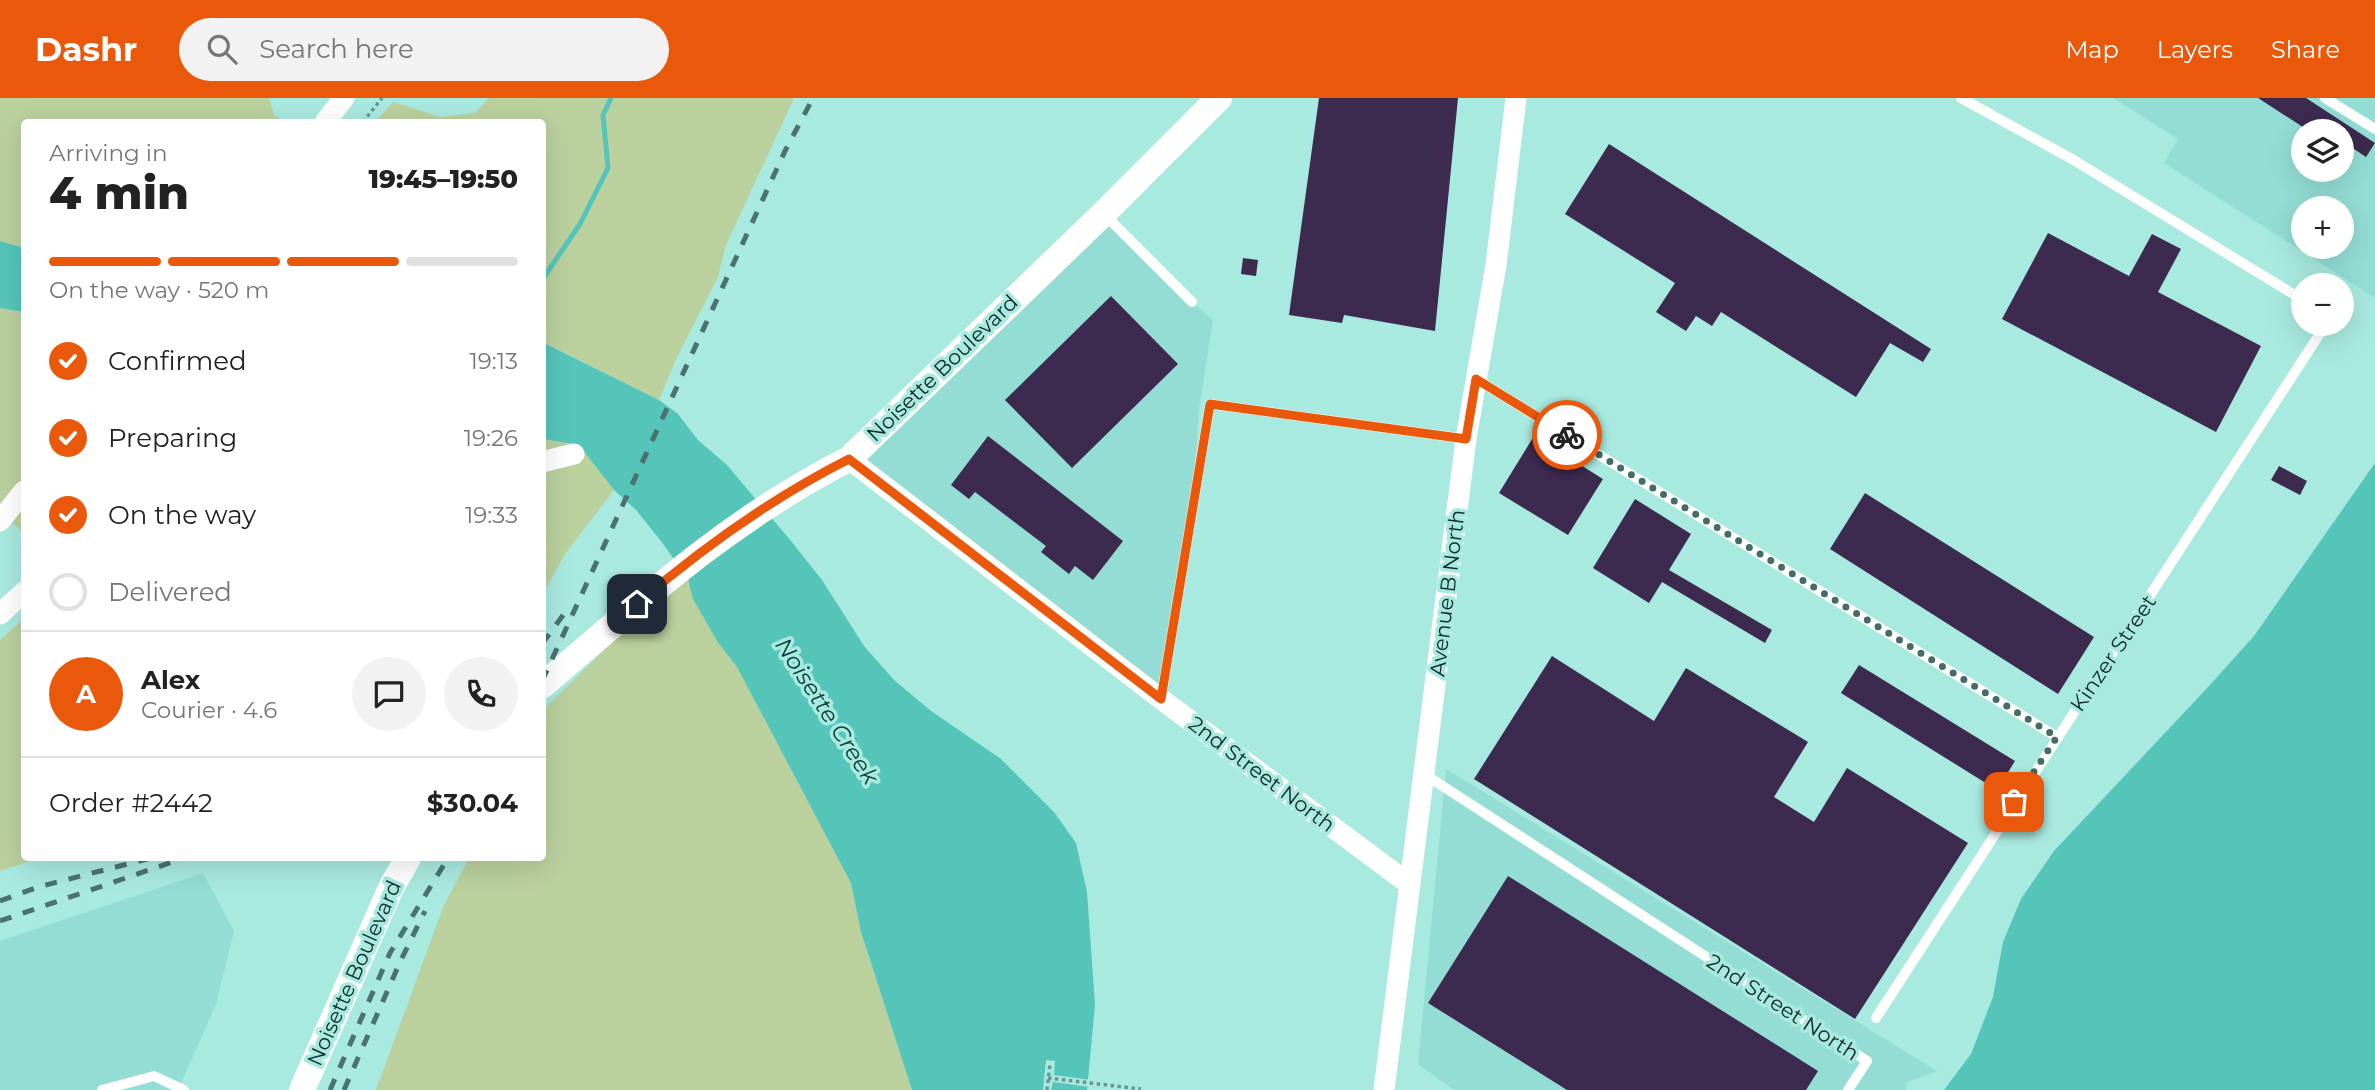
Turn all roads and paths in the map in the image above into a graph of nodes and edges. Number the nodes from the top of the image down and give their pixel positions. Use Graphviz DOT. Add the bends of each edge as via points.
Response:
graph roads {
  1 [pos="344,98"];
  2 [pos="382,98"];
  3 [pos="1219,98"];
  4 [pos="1516,98"];
  5 [pos="1961,98"];
  6 [pos="2330,99"];
  7 [pos="326,119"];
  8 [pos="365,119"];
  9 [pos="2375,129"];
  10 [pos="1104,213"];
  11 [pos="2291,293"];
  12 [pos="1192,302"];
  13 [pos="2318,336"];
  14 [pos="1476,379"];
  15 [pos="1466,439"];
  16 [pos="574,454"];
  17 [pos="849,459"];
  18 [pos="546,461"];
  19 [pos="21,495"];
  20 [pos="3,518"];
  21 [pos="21,595"];
  22 [pos="0,614"];
  23 [pos="546,682"];
  24 [pos="1161,699"];
  25 [pos="2057,737"];
  26 [pos="1424,774"];
  27 [pos="406,861"];
  28 [pos="1409,884"];
  29 [pos="1876,1018"];
  30 [pos="1050,1065"];
  31 [pos="1048,1078"];
  32 [pos="1141,1089"];
  33 [pos="102,1090"];
  34 [pos="184,1090"];
  35 [pos="302,1090"];
  36 [pos="1047,1090"];
  37 [pos="1384,1090"];
  38 [pos="1847,1090"];
  1 -- 7 [label="street"];
  2 -- 8 [label="path"];
  3 -- 10 [label="street, Noisette Boulevard"];
  4 -- 14 [label="street, Avenue B North" via="1496,265"];
  5 -- 11 [label="lane" via="2072,159"];
  6 -- 9 [label="lane"];
  10 -- 12 [label="lane"];
  10 -- 17 [label="street, Noisette Boulevard"];
  13 -- 25 [label="lane, Kinzer Street"];
  14 -- 15 [label="street, Avenue B North"];
  14 -- 25 [label="lane"];
  15 -- 24 [label="lane" via="1210,404"];
  15 -- 26 [label="street, Avenue B North"];
  16 -- 18 [label="street"];
  17 -- 23 [label="street, Noisette Boulevard" via="765,506 675,571"];
  17 -- 24 [label="street, 2nd Street North"];
  19 -- 20 [label="street"];
  21 -- 22 [label="street"];
  24 -- 28 [label="street, 2nd Street North"];
  25 -- 29 [label="lane, Kinzer Street"];
  26 -- 28 [label="street, Avenue B North"];
  26 -- 38 [label="lane, 2nd Street North" via="1867,1061"];
  27 -- 35 [label="street, Noisette Boulevard"];
  28 -- 37 [label="street, Avenue B North"];
  30 -- 31 [label="path"];
  31 -- 32 [label="path"];
  31 -- 36 [label="path"];
  33 -- 34 [label="lane" via="154,1076"];
}
